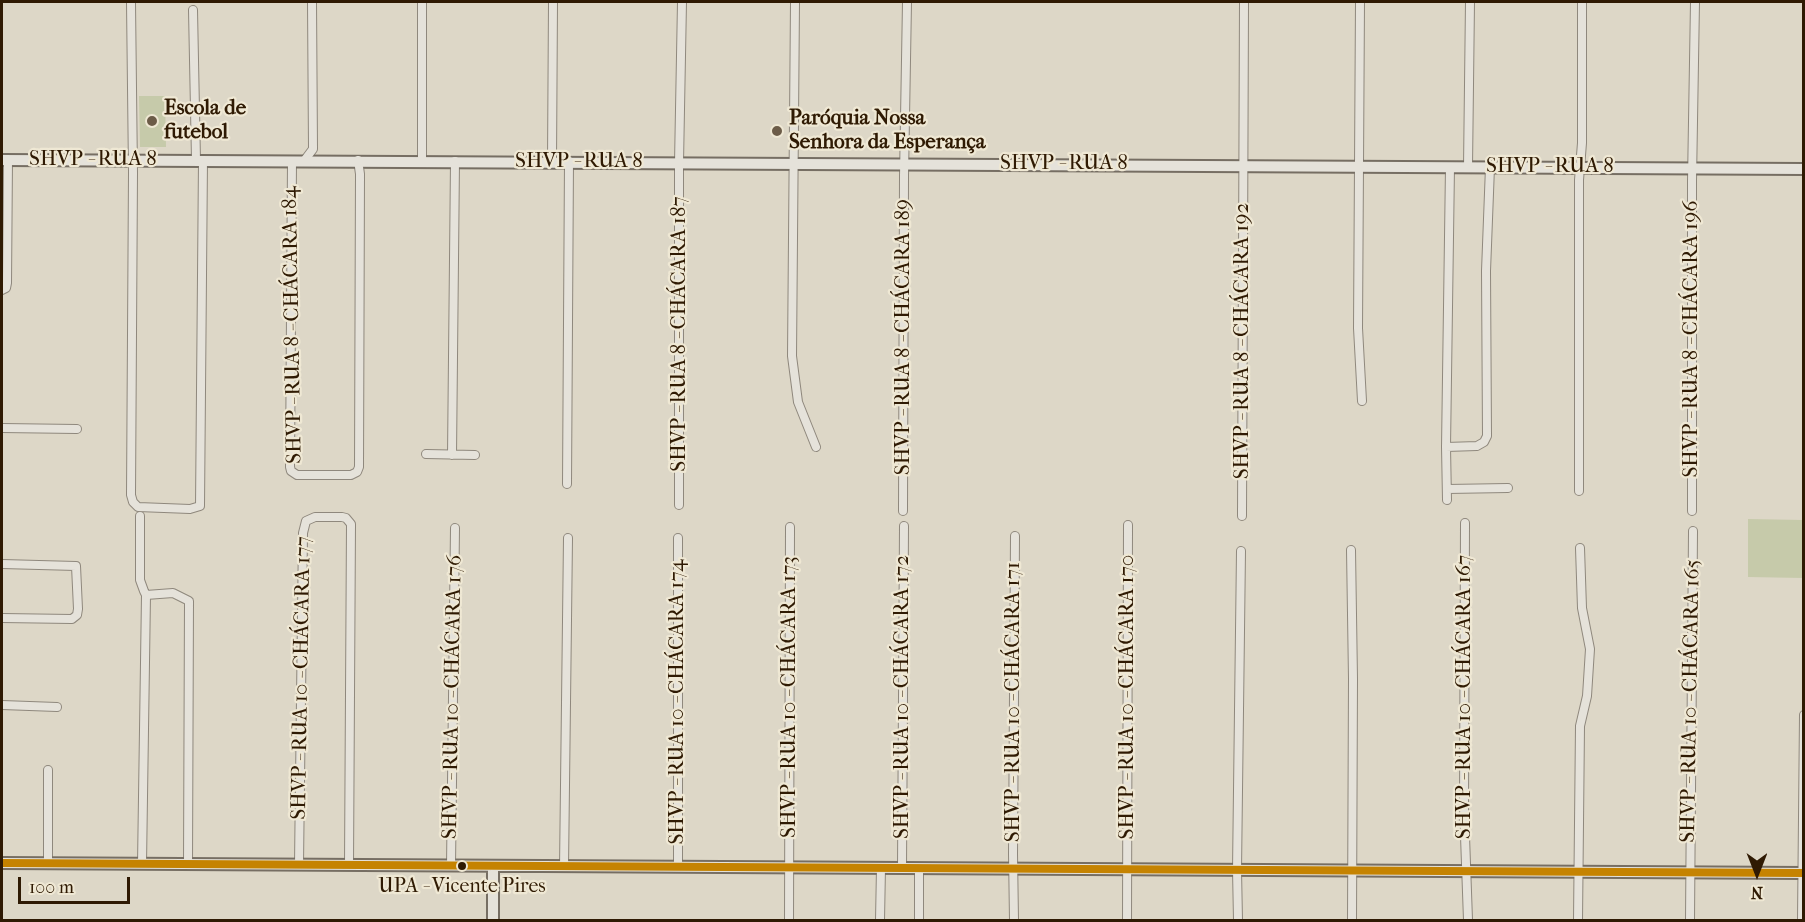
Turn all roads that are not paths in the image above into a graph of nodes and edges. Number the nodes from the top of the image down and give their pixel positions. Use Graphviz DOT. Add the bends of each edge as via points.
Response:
graph roads {
  1 [pos="312,2"];
  2 [pos="422,2"];
  3 [pos="553,2"];
  4 [pos="682,2"];
  5 [pos="795,2"];
  6 [pos="907,2"];
  7 [pos="1244,2"];
  8 [pos="1360,2"];
  9 [pos="1470,2"];
  10 [pos="1582,2"];
  11 [pos="1695,2"];
  12 [pos="131,3"];
  13 [pos="193,10"];
  14 [pos="5,160"];
  15 [pos="132,160"];
  16 [pos="199,160"];
  17 [pos="358,160"];
  18 [pos="292,161"];
  19 [pos="304,161"];
  20 [pos="422,161"];
  21 [pos="455,161"];
  22 [pos="552,161"];
  23 [pos="568,161"];
  24 [pos="679,163"];
  25 [pos="795,164"];
  26 [pos="905,164"];
  27 [pos="1243,165"];
  28 [pos="1359,167"];
  29 [pos="1450,167"];
  30 [pos="1468,167"];
  31 [pos="1490,167"];
  32 [pos="1581,167"];
  33 [pos="1692,168"];
  34 [pos="1803,169"];
  35 [pos="2,290"];
  36 [pos="1362,401"];
  37 [pos="2,428"];
  38 [pos="77,429"];
  39 [pos="816,447"];
  40 [pos="1446,447"];
  41 [pos="426,454"];
  42 [pos="452,454"];
  43 [pos="475,455"];
  44 [pos="567,484"];
  45 [pos="1508,488"];
  46 [pos="1447,489"];
  47 [pos="1579,491"];
  48 [pos="1447,500"];
  49 [pos="679,505"];
  50 [pos="903,511"];
  51 [pos="1692,511"];
  52 [pos="140,516"];
  53 [pos="1242,516"];
  54 [pos="1465,523"];
  55 [pos="1128,525"];
  56 [pos="904,526"];
  57 [pos="790,527"];
  58 [pos="455,528"];
  59 [pos="1693,531"];
  60 [pos="1015,536"];
  61 [pos="568,538"];
  62 [pos="678,538"];
  63 [pos="1580,548"];
  64 [pos="1351,550"];
  65 [pos="1241,551"];
  66 [pos="2,564"];
  67 [pos="146,595"];
  68 [pos="2,618"];
  69 [pos="2,705"];
  70 [pos="57,707"];
  71 [pos="1803,715"];
  72 [pos="48,770"];
  73 [pos="2,863"];
  74 [pos="48,863"];
  75 [pos="142,864"];
  76 [pos="188,864"];
  77 [pos="299,864"];
  78 [pos="349,864"];
  79 [pos="451,866"];
  80 [pos="494,866"];
  81 [pos="564,867"];
  82 [pos="678,867"];
  83 [pos="789,868"];
  84 [pos="881,868"];
  85 [pos="902,868"];
  86 [pos="919,868"];
  87 [pos="1013,869"];
  88 [pos="1127,870"];
  89 [pos="1237,870"];
  90 [pos="1353,871"];
  91 [pos="1466,871"];
  92 [pos="1578,871"];
  93 [pos="1690,872"];
  94 [pos="1803,873"];
  95 [pos="493,921"];
  96 [pos="789,921"];
  97 [pos="880,921"];
  98 [pos="919,921"];
  99 [pos="1014,921"];
  100 [pos="1127,921"];
  101 [pos="1238,921"];
  102 [pos="1353,921"];
  103 [pos="1468,921"];
  104 [pos="1578,921"];
  105 [pos="1690,921"];
  106 [pos="1802,921"];
  1 -- 19 [label="street" via="313,148"];
  2 -- 20 [label="street"];
  3 -- 22 [label="street"];
  4 -- 24 [label="street, SHVP - RUA 8 - CHÁCARA 187"];
  5 -- 25 [label="street"];
  6 -- 26 [label="street, SHVP - RUA 8 - CHÁCARA 189"];
  7 -- 27 [label="street, SHVP - RUA 8 - CHÁCARA 192"];
  8 -- 28 [label="street"];
  9 -- 30 [label="street"];
  10 -- 32 [label="street"];
  11 -- 33 [label="street, SHVP - RUA 8 - CHÁCARA 196"];
  12 -- 15 [label="street"];
  13 -- 16 [label="street"];
  14 -- 15 [label="street, SHVP - RUA 8"];
  14 -- 35 [label="street" via="7,283"];
  15 -- 16 [label="street, SHVP - RUA 8"];
  15 -- 16 [label="street" via="131,495 138,507 190,508 200,506"];
  16 -- 18 [label="street, SHVP - RUA 8"];
  17 -- 18 [label="street, SHVP - RUA 8 - CHÁCARA 184" via="359,466 351,475 297,475 290,467"];
  17 -- 19 [label="street, SHVP - RUA 8"];
  17 -- 20 [label="street, SHVP - RUA 8"];
  18 -- 19 [label="street, SHVP - RUA 8"];
  20 -- 21 [label="street, SHVP - RUA 8"];
  21 -- 22 [label="street, SHVP - RUA 8"];
  21 -- 42 [label="street"];
  22 -- 23 [label="street, SHVP - RUA 8"];
  23 -- 24 [label="street, SHVP - RUA 8"];
  23 -- 44 [label="street"];
  24 -- 25 [label="street, SHVP - RUA 8"];
  24 -- 49 [label="street, SHVP - RUA 8 - CHÁCARA 187"];
  25 -- 26 [label="street, SHVP - RUA 8"];
  25 -- 39 [label="street" via="794,386"];
  26 -- 27 [label="street, SHVP - RUA 8"];
  26 -- 50 [label="street, SHVP - RUA 8 - CHÁCARA 189"];
  27 -- 28 [label="street, SHVP - RUA 8"];
  27 -- 53 [label="street, SHVP - RUA 8 - CHÁCARA 192"];
  28 -- 29 [label="street, SHVP - RUA 8"];
  28 -- 36 [label="street" via="1358,328"];
  29 -- 30 [label="street, SHVP - RUA 8"];
  29 -- 40 [label="street"];
  30 -- 31 [label="street, SHVP - RUA 8"];
  31 -- 32 [label="street, SHVP - RUA 8"];
  31 -- 40 [label="street" via="1486,436 1477,446"];
  32 -- 33 [label="street, SHVP - RUA 8"];
  32 -- 47 [label="street"];
  33 -- 34 [label="street, SHVP - RUA 8"];
  33 -- 51 [label="street, SHVP - RUA 8 - CHÁCARA 196"];
  37 -- 38 [label="street"];
  40 -- 46 [label="street"];
  41 -- 42 [label="street"];
  42 -- 43 [label="street"];
  45 -- 46 [label="street"];
  46 -- 48 [label="street"];
  52 -- 67 [label="street" via="140,580"];
  54 -- 91 [label="street, SHVP - RUA 10 - CHÁCARA 167"];
  55 -- 88 [label="street, SHVP - RUA 10 - CHÁCARA 170"];
  56 -- 85 [label="street, SHVP - RUA 10 - CHÁCARA 172"];
  57 -- 83 [label="street, SHVP - RUA 10 - CHÁCARA 173"];
  58 -- 79 [label="street, SHVP - RUA 10 - CHÁCARA 176"];
  59 -- 93 [label="street, SHVP - RUA 10 - CHÁCARA 165"];
  60 -- 87 [label="street, SHVP - RUA 10 - CHÁCARA 171"];
  61 -- 81 [label="street"];
  62 -- 82 [label="street, SHVP - RUA 10 - CHÁCARA 174"];
  63 -- 92 [label="street" via="1582,608 1590,649 1587,696 1580,726"];
  64 -- 90 [label="street"];
  65 -- 89 [label="street"];
  66 -- 68 [label="street" via="76,566 78,609 75,618"];
  67 -- 75 [label="street"];
  67 -- 76 [label="street" via="173,593 189,601"];
  69 -- 70 [label="street"];
  71 -- 94 [label="street"];
  72 -- 74 [label="street"];
  73 -- 74 [label="street"];
  74 -- 75 [label="street"];
  75 -- 76 [label="street"];
  76 -- 77 [label="street"];
  77 -- 78 [label="street"];
  77 -- 78 [label="street, SHVP - RUA 10 - CHÁCARA 177" via="303,533 309,518 342,517 351,524"];
  78 -- 79 [label="street"];
  79 -- 80 [label="street"];
  80 -- 81 [label="street"];
  80 -- 95 [label="street"];
  81 -- 82 [label="street"];
  82 -- 83 [label="street"];
  83 -- 84 [label="street"];
  83 -- 96 [label="street, SHVP - RUA 10 - CHÁCARA 173"];
  84 -- 85 [label="street"];
  84 -- 97 [label="street"];
  85 -- 86 [label="street"];
  86 -- 87 [label="street"];
  86 -- 98 [label="street"];
  87 -- 88 [label="street"];
  87 -- 99 [label="street, SHVP - RUA 10 - CHÁCARA 171"];
  88 -- 89 [label="street"];
  88 -- 100 [label="street, SHVP - RUA 10 - CHÁCARA 170"];
  89 -- 90 [label="street"];
  89 -- 101 [label="street"];
  90 -- 91 [label="street"];
  90 -- 102 [label="street"];
  91 -- 92 [label="street"];
  91 -- 103 [label="street, SHVP - RUA 10 - CHÁCARA 167"];
  92 -- 93 [label="street"];
  92 -- 104 [label="street"];
  93 -- 94 [label="street"];
  93 -- 105 [label="street, SHVP - RUA 10 - CHÁCARA 165"];
  94 -- 106 [label="street"];
}
